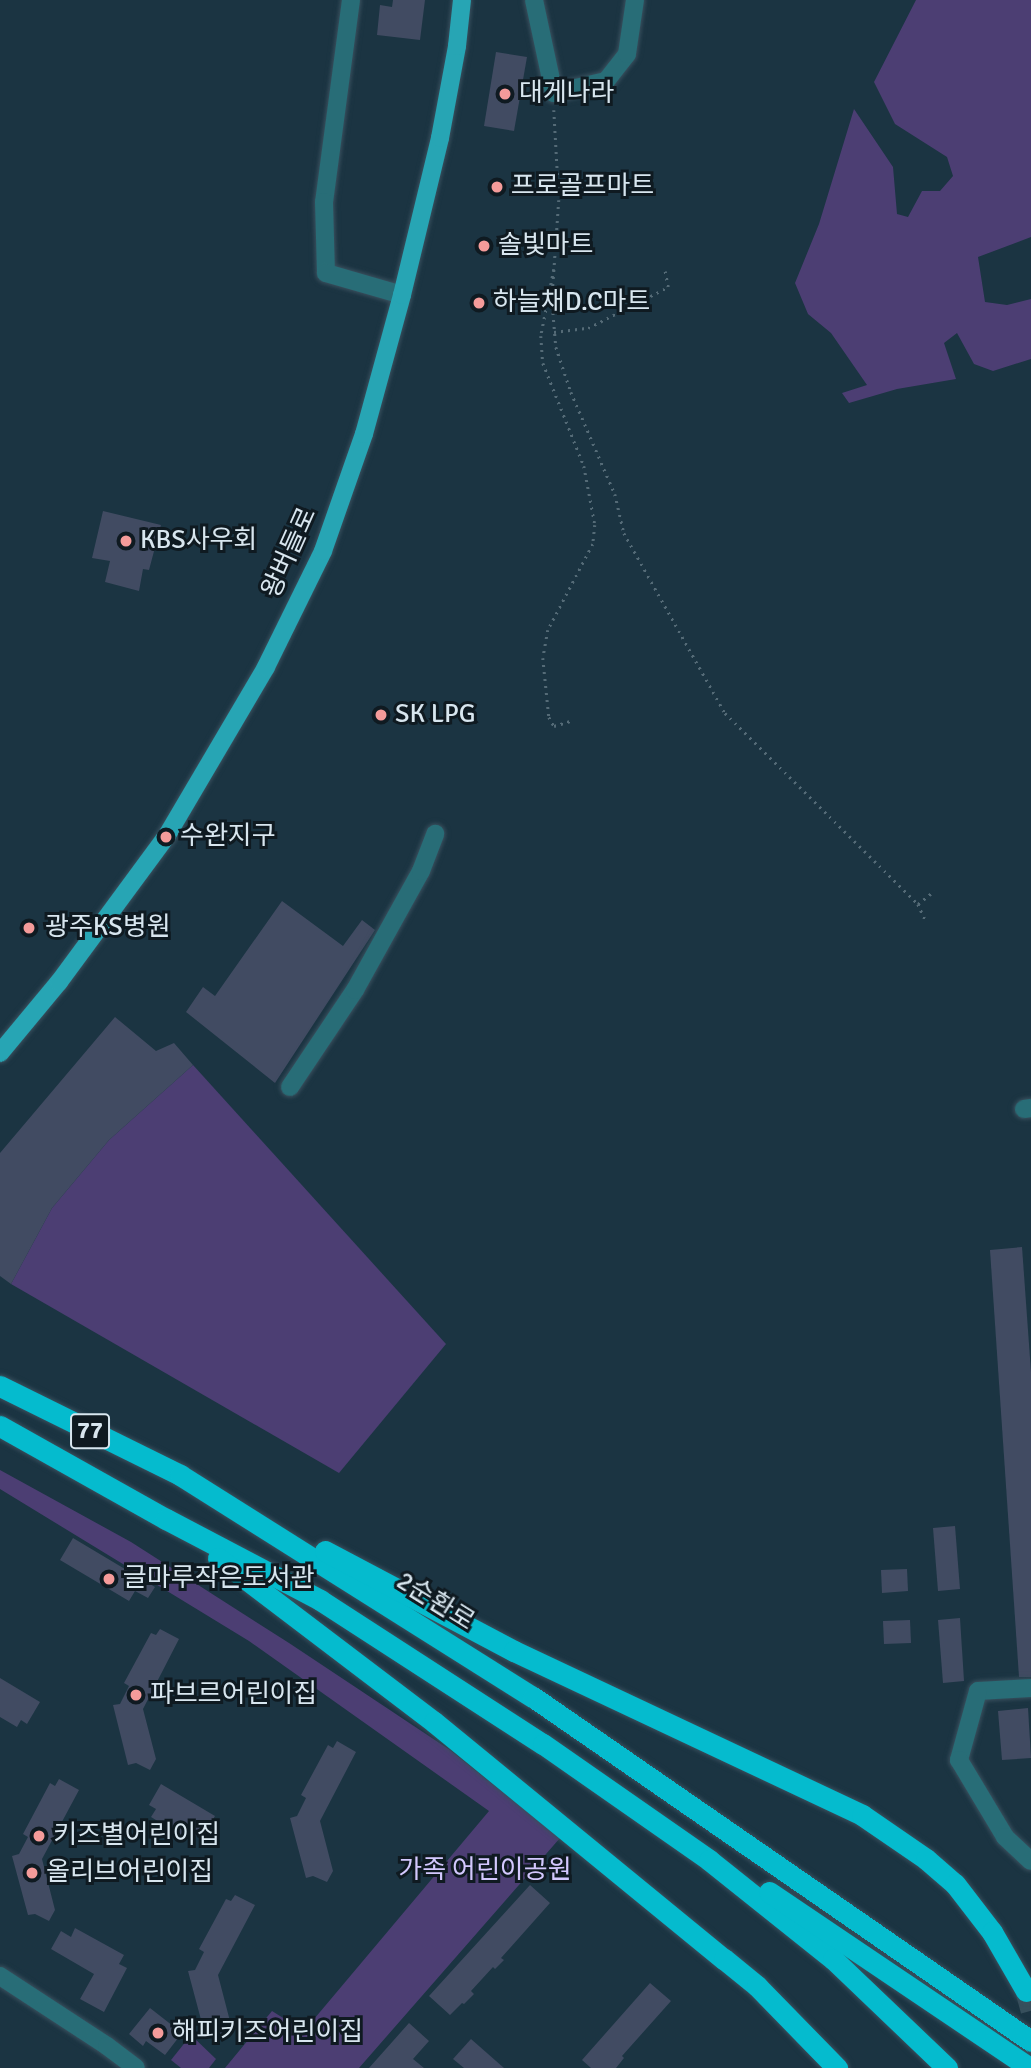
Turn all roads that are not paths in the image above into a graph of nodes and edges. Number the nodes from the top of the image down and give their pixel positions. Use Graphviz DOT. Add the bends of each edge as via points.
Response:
graph roads {
  1 [pos="351,0"];
  2 [pos="462,0"];
  3 [pos="534,0"];
  4 [pos="635,0"];
  5 [pos="402,295"];
  6 [pos="435,834"];
  7 [pos="0,1053"];
  8 [pos="290,1087"];
  9 [pos="0,1386"];
  10 [pos="0,1426"];
  11 [pos="180,1475"];
  12 [pos="166,1519"];
  13 [pos="1031,1688"];
  14 [pos="709,1860"];
  15 [pos="1031,1861"];
  16 [pos="821,1897"];
  17 [pos="0,1976"];
  18 [pos="1026,1991"];
  19 [pos="1031,2029"];
  20 [pos="1031,2042"];
  21 [pos="136,2068"];
  22 [pos="837,2068"];
  23 [pos="947,2068"];
  24 [pos="1030,2068"];
  1 -- 5 [label="street" via="324,202 326,273"];
  2 -- 5 [label="main road, 왕버들로" via="440,138"];
  3 -- 4 [label="street" via="554,93 606,81 627,54"];
  5 -- 7 [label="main road, 왕버들로" via="365,434 324,551 266,667 166,837 59,982"];
  6 -- 8 [label="street" via="421,871 361,980"];
  9 -- 11 [label="highway, 2순환로 / 77"];
  10 -- 12 [label="highway, 77"];
  11 -- 16 [label="highway, 2순환로" via="533,1697"];
  11 -- 18 [label="highway" via="514,1651 862,1815 956,1884 992,1932"];
  12 -- 14 [label="highway" via="320,1600 543,1744"];
  12 -- 22 [label="highway" via="434,1722 724,1959"];
  13 -- 15 [label="street" via="978,1691 959,1760 1005,1837"];
  14 -- 23 [label="highway" via="842,1967"];
  14 -- 24 [label="highway" via="746,1877"];
  16 -- 19 [label="highway"];
  16 -- 20 [label="highway"];
  17 -- 21 [label="street"];
}
